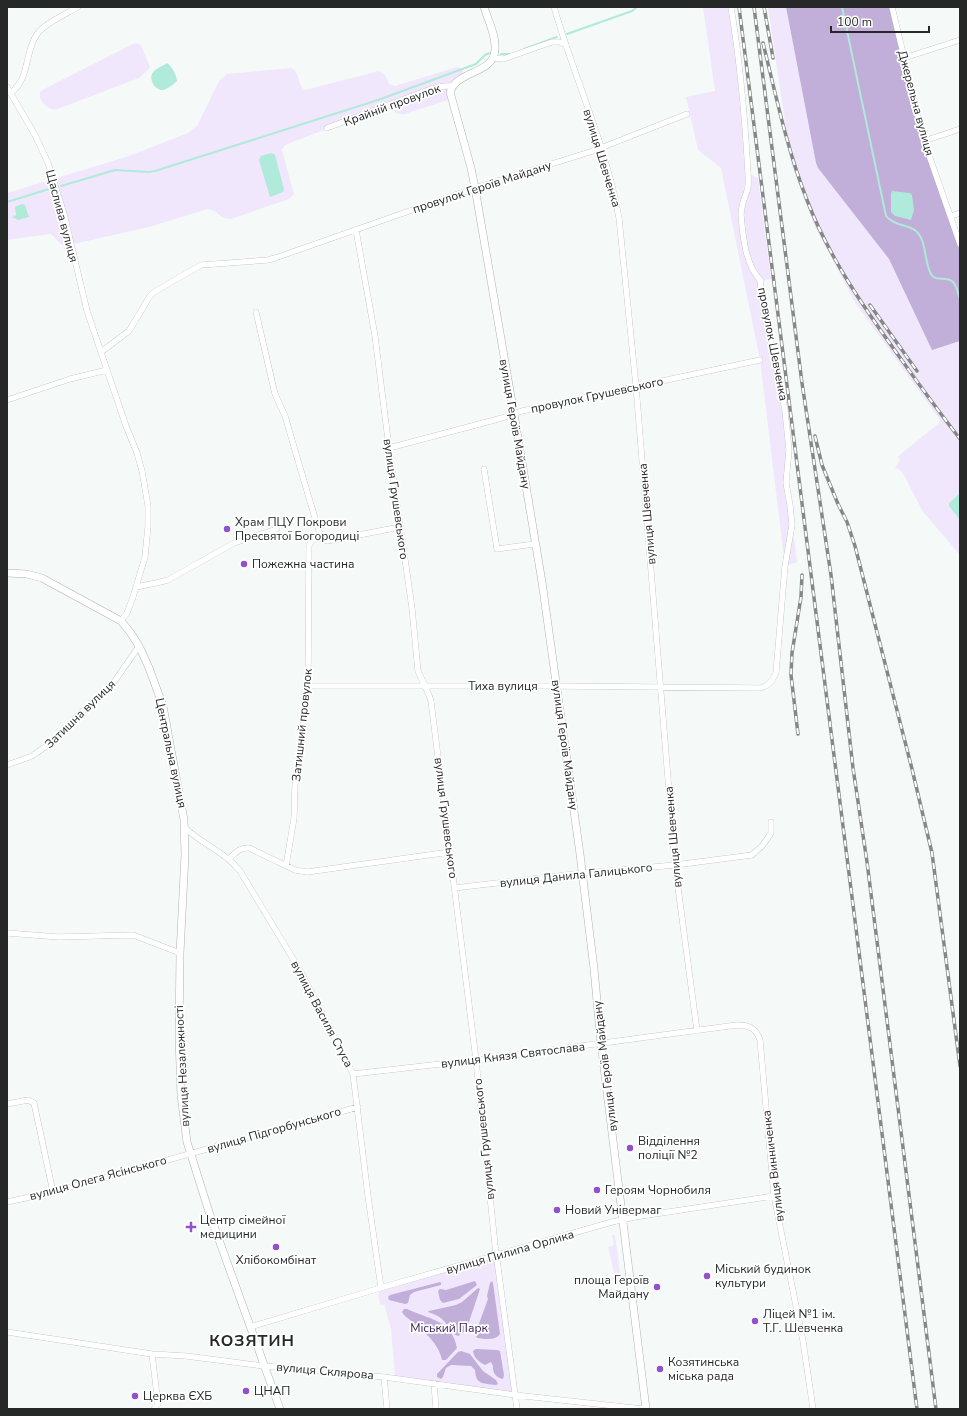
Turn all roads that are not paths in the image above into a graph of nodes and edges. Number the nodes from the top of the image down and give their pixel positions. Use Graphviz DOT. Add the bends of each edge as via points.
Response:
graph roads {
  1 [pos="78,7"];
  2 [pos="484,7"];
  3 [pos="554,7"];
  4 [pos="731,7"];
  5 [pos="892,7"];
  6 [pos="960,40"];
  7 [pos="564,44"];
  8 [pos="493,58"];
  9 [pos="904,58"];
  10 [pos="452,86"];
  11 [pos="7,87"];
  12 [pos="11,92"];
  13 [pos="687,114"];
  14 [pos="328,128"];
  15 [pos="960,129"];
  16 [pos="924,141"];
  17 [pos="601,147"];
  18 [pos="475,188"];
  19 [pos="960,213"];
  20 [pos="951,216"];
  21 [pos="356,230"];
  22 [pos="960,244"];
  23 [pos="256,312"];
  24 [pos="101,352"];
  25 [pos="760,360"];
  26 [pos="107,370"];
  27 [pos="636,386"];
  28 [pos="7,400"];
  29 [pos="514,414"];
  30 [pos="389,448"];
  31 [pos="484,469"];
  32 [pos="400,527"];
  33 [pos="277,529"];
  34 [pos="323,540"];
  35 [pos="535,544"];
  36 [pos="7,573"];
  37 [pos="136,586"];
  38 [pos="121,621"];
  39 [pos="139,646"];
  40 [pos="769,684"];
  41 [pos="424,685"];
  42 [pos="308,686"];
  43 [pos="556,686"];
  44 [pos="660,687"];
  45 [pos="7,765"];
  46 [pos="771,822"];
  47 [pos="185,828"];
  48 [pos="450,852"];
  49 [pos="229,859"];
  50 [pos="675,865"];
  51 [pos="286,866"];
  52 [pos="583,873"];
  53 [pos="454,888"];
  54 [pos="7,933"];
  55 [pos="180,953"];
  56 [pos="743,1025"];
  57 [pos="697,1031"];
  58 [pos="601,1043"];
  59 [pos="476,1060"];
  60 [pos="354,1074"];
  61 [pos="7,1104"];
  62 [pos="358,1107"];
  63 [pos="190,1154"];
  64 [pos="53,1192"];
  65 [pos="774,1196"];
  66 [pos="7,1202"];
  67 [pos="623,1220"];
  68 [pos="497,1255"];
  69 [pos="381,1288"];
  70 [pos="250,1327"];
  71 [pos="7,1332"];
  72 [pos="152,1354"];
  73 [pos="264,1366"];
  74 [pos="384,1377"];
  75 [pos="434,1383"];
  76 [pos="515,1395"];
  77 [pos="154,1409"];
  78 [pos="280,1409"];
  79 [pos="387,1409"];
  80 [pos="436,1409"];
  81 [pos="517,1409"];
  82 [pos="643,1409"];
  83 [pos="646,1409"];
  84 [pos="813,1409"];
  1 -- 12 [label="street" via="38,33 24,76"];
  2 -- 8 [label="street" via="495,45"];
  3 -- 7 [label="street, вулиця Шевченка"];
  4 -- 40 [label="street, провулок Шевченка" via="742,95 748,174 747,190 741,208 744,237 752,267 761,280 760,292 785,410 789,450 786,483 792,525 785,566 776,673"];
  5 -- 9 [label="street, Джерельна вулиця"];
  6 -- 9 [label="street"];
  7 -- 8 [label="street" via="552,42 503,59"];
  7 -- 17 [label="street, вулиця Шевченка"];
  8 -- 10 [label="street, Крайній провулок" via="487,65"];
  9 -- 16 [label="street, Джерельна вулиця"];
  10 -- 14 [label="street, Крайній провулок" via="431,89"];
  10 -- 18 [label="street, вулиця Героїв Майдану" via="451,99"];
  11 -- 12 [label="street, Щаслива вулиця"];
  12 -- 24 [label="street, Щаслива вулиця" via="50,170 64,214 87,311"];
  13 -- 17 [label="street, провулок Героїв Майдану"];
  15 -- 16 [label="street"];
  16 -- 20 [label="street, Джерельна вулиця"];
  17 -- 18 [label="street, провулок Героїв Майдану"];
  17 -- 27 [label="street, вулиця Шевченка" via="619,218"];
  18 -- 21 [label="street, провулок Героїв Майдану"];
  18 -- 29 [label="street, вулиця Героїв Майдану"];
  19 -- 20 [label="street"];
  20 -- 22 [label="street, Джерельна вулиця"];
  21 -- 24 [label="street, провулок Героїв Майдану" via="268,260 207,264 195,268 154,292 129,331"];
  21 -- 30 [label="street, вулиця Грушевського" via="375,336"];
  23 -- 34 [label="street" via="274,394 285,416"];
  24 -- 26 [label="street, Щаслива вулиця"];
  25 -- 27 [label="street, провулок Грушевського"];
  26 -- 28 [label="street" via="70,379"];
  26 -- 37 [label="street, Щаслива вулиця" via="137,454 148,506 145,557"];
  27 -- 29 [label="street, провулок Грушевського"];
  27 -- 44 [label="street, вулиця Шевченка"];
  29 -- 30 [label="street, провулок Грушевського"];
  29 -- 35 [label="street, вулиця Героїв Майдану"];
  30 -- 32 [label="street, вулиця Грушевського"];
  31 -- 35 [label="street" via="497,549"];
  32 -- 34 [label="street"];
  32 -- 41 [label="street, вулиця Грушевського" via="418,671"];
  33 -- 37 [label="street" via="234,543 168,580"];
  34 -- 42 [label="street, Затишний провулок" via="315,537 309,545"];
  35 -- 43 [label="street, вулиця Героїв Майдану"];
  36 -- 38 [label="street, Центральна вулиця" via="42,578"];
  37 -- 38 [label="street, Щаслива вулиця" via="127,613"];
  38 -- 39 [label="street, Центральна вулиця"];
  39 -- 45 [label="street, Затишна вулиця" via="112,685 52,742 32,756"];
  39 -- 47 [label="street, Центральна вулиця" via="163,706"];
  40 -- 44 [label="street, Тиха вулиця" via="760,688"];
  41 -- 42 [label="street, Тиха вулиця"];
  41 -- 43 [label="street, Тиха вулиця"];
  41 -- 48 [label="street, вулиця Грушевського" via="431,701"];
  42 -- 51 [label="street, Затишний провулок" via="295,785 294,818"];
  43 -- 44 [label="street, Тиха вулиця"];
  43 -- 52 [label="street, вулиця Героїв Майдану"];
  44 -- 50 [label="street, вулиця Шевченка"];
  46 -- 50 [label="street, вулиця Данила Галицького" via="771,833 752,855"];
  47 -- 49 [label="street, вулиця Василя Стуса"];
  47 -- 55 [label="street, вулиця Незалежності"];
  48 -- 51 [label="street" via="307,872"];
  48 -- 53 [label="street, вулиця Грушевського"];
  49 -- 51 [label="street" via="239,850 249,848"];
  49 -- 60 [label="street, вулиця Василя Стуса" via="248,884 301,972"];
  50 -- 52 [label="street, вулиця Данила Галицького"];
  50 -- 57 [label="street, вулиця Шевченка"];
  52 -- 53 [label="street, вулиця Данила Галицького"];
  52 -- 58 [label="street, вулиця Героїв Майдану"];
  53 -- 59 [label="street, вулиця Грушевського"];
  54 -- 55 [label="street" via="59,937 133,935"];
  55 -- 63 [label="street, вулиця Незалежності" via="180,1063 183,1114"];
  56 -- 57 [label="street, вулиця Князя Святослава"];
  56 -- 65 [label="street, вулиця Винниченка" via="754,1030 760,1040"];
  57 -- 58 [label="street, вулиця Князя Святослава"];
  58 -- 59 [label="street, вулиця Князя Святослава"];
  58 -- 67 [label="street, вулиця Героїв Майдану"];
  59 -- 60 [label="street, вулиця Князя Святослава"];
  59 -- 68 [label="street, вулиця Грушевського"];
  60 -- 62 [label="street, вулиця Василя Стуса"];
  61 -- 64 [label="street" via="28,1100 34,1103"];
  62 -- 63 [label="street, вулиця Підгорбунського"];
  62 -- 69 [label="street, вулиця Василя Стуса"];
  63 -- 64 [label="street, вулиця Олега Ясінського"];
  63 -- 70 [label="street, вулиця Незалежності"];
  64 -- 66 [label="street, вулиця Олега Ясінського"];
  65 -- 67 [label="street, вулиця Пилипа Орлика"];
  65 -- 84 [label="street, вулиця Винниченка" via="803,1341"];
  67 -- 68 [label="street, вулиця Пилипа Орлика"];
  67 -- 83 [label="street, вулиця Героїв Майдану"];
  68 -- 69 [label="street, вулиця Пилипа Орлика"];
  68 -- 76 [label="street, вулиця Грушевського"];
  69 -- 70 [label="street, вулиця Пилипа Орлика"];
  70 -- 73 [label="street, вулиця Незалежності"];
  71 -- 72 [label="street, вулиця Склярова"];
  72 -- 73 [label="street, вулиця Склярова"];
  72 -- 77 [label="street" via="158,1404"];
  73 -- 74 [label="street, вулиця Склярова"];
  73 -- 78 [label="street, вулиця Незалежності"];
  74 -- 75 [label="street, вулиця Склярова"];
  74 -- 79 [label="street"];
  75 -- 76 [label="street, вулиця Склярова"];
  75 -- 80 [label="street"];
  76 -- 81 [label="street, вулиця Грушевського"];
  76 -- 82 [label="street, вулиця Склярова"];
}
